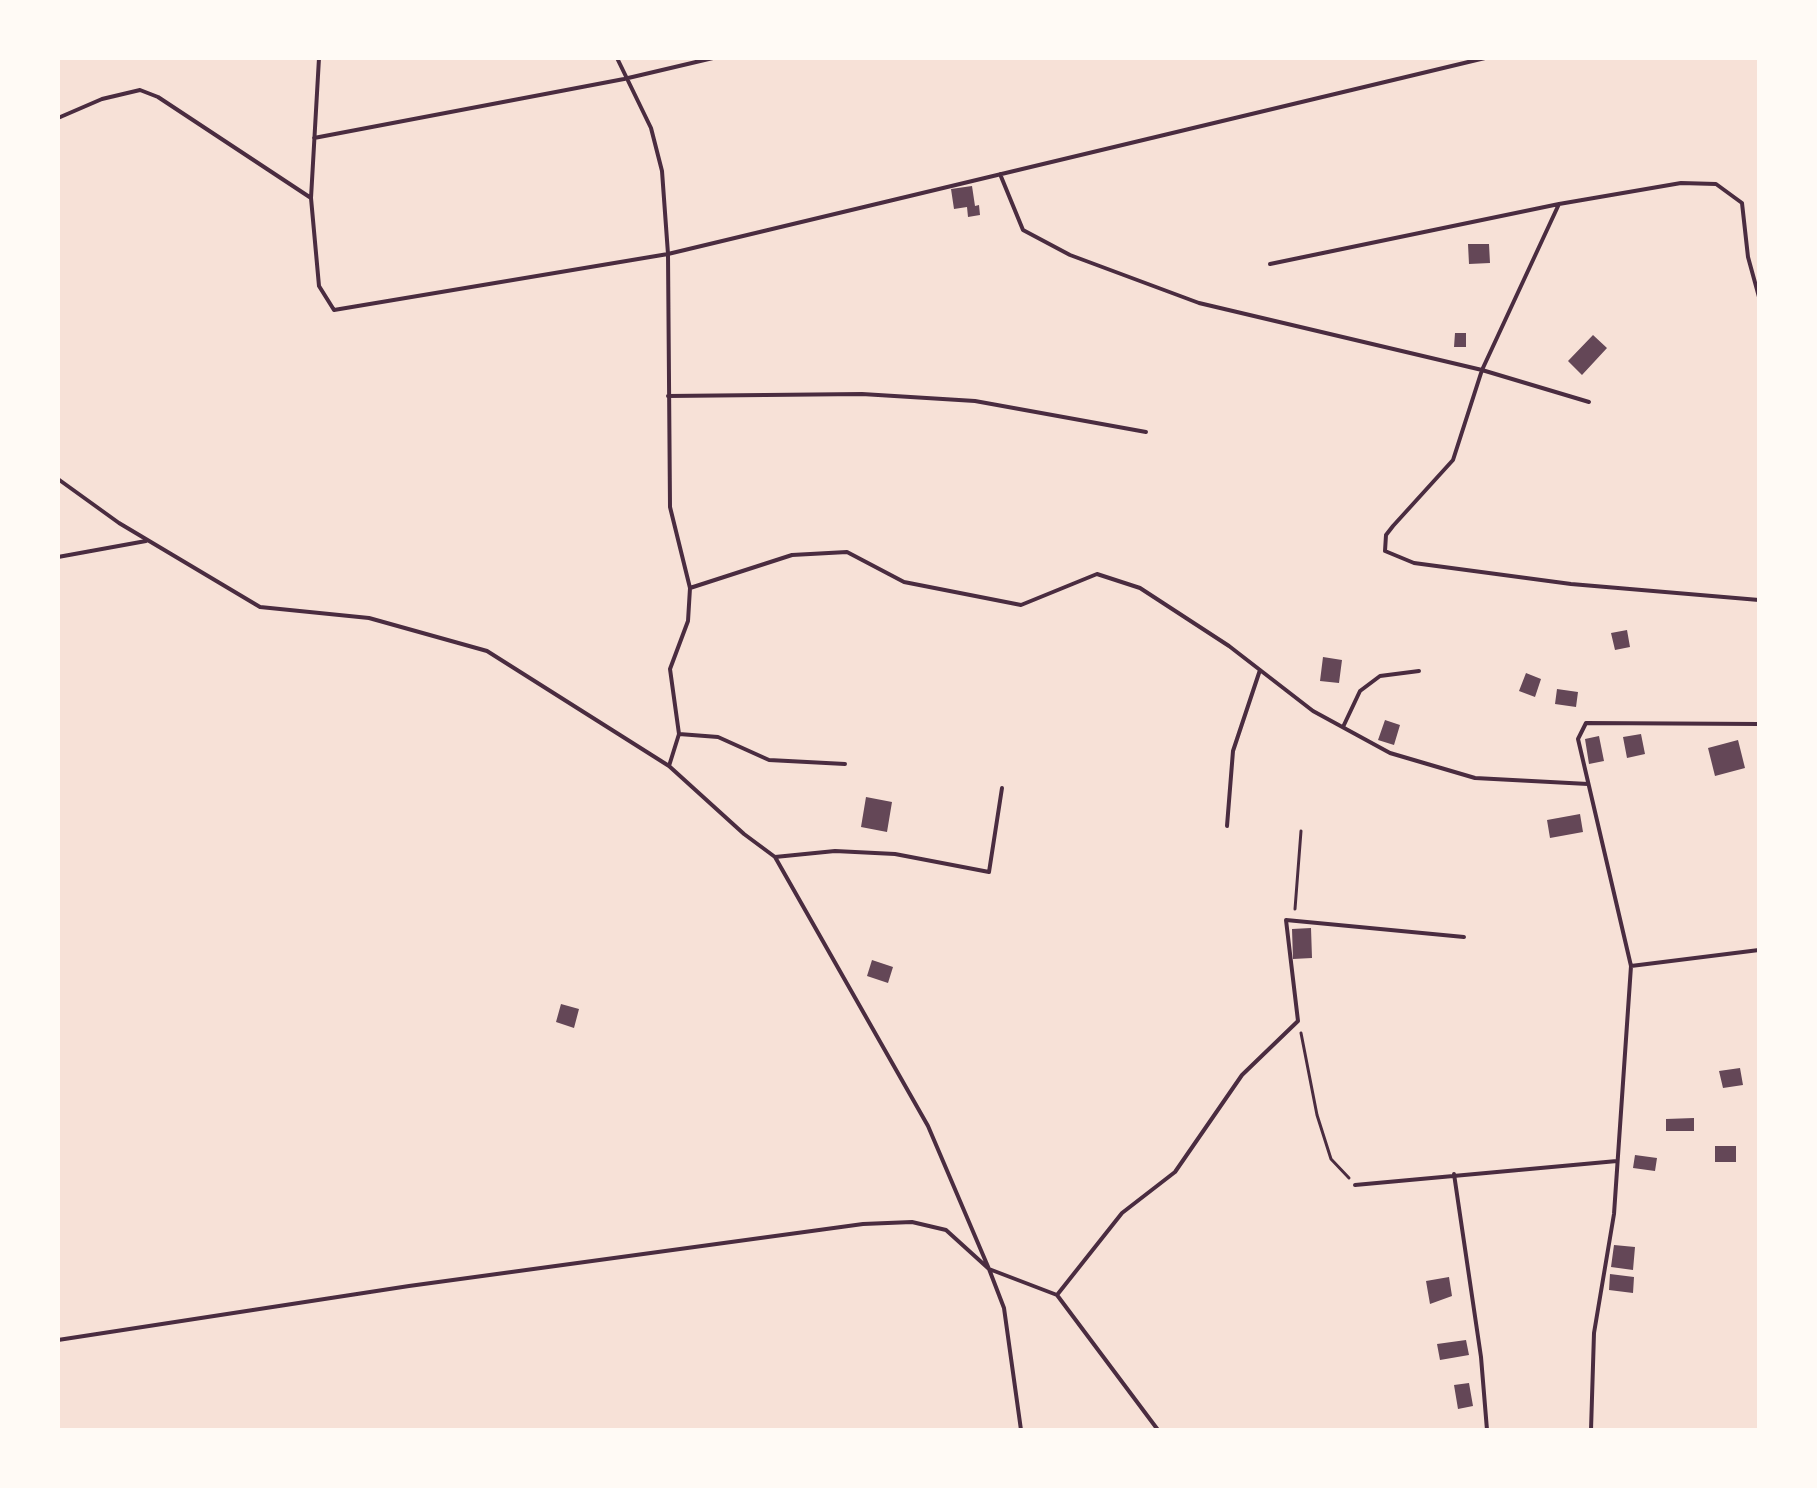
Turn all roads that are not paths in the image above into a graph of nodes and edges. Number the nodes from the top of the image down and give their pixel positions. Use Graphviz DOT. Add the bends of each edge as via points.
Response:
graph roads {
  1 [pos="319,58"];
  2 [pos="617,58"];
  3 [pos="713,58"];
  4 [pos="1485,58"];
  5 [pos="624,79"];
  6 [pos="58,118"];
  7 [pos="314,138"];
  8 [pos="1000,174"];
  9 [pos="311,198"];
  10 [pos="1559,204"];
  11 [pos="668,254"];
  12 [pos="1270,264"];
  13 [pos="1759,297"];
  14 [pos="1482,370"];
  15 [pos="668,396"];
  16 [pos="1589,402"];
  17 [pos="1146,432"];
  18 [pos="58,479"];
  19 [pos="149,540"];
  20 [pos="58,557"];
  21 [pos="690,588"];
  22 [pos="1759,600"];
  23 [pos="1260,670"];
  24 [pos="1419,671"];
  25 [pos="1759,724"];
  26 [pos="1343,727"];
  27 [pos="679,734"];
  28 [pos="845,764"];
  29 [pos="669,766"];
  30 [pos="1588,784"];
  31 [pos="1002,788"];
  32 [pos="1227,826"];
  33 [pos="775,857"];
  34 [pos="1464,937"];
  35 [pos="1759,950"];
  36 [pos="1631,966"];
  37 [pos="1617,1161"];
  38 [pos="1454,1174"];
  39 [pos="1355,1185"];
  40 [pos="989,1269"];
  41 [pos="1057,1295"];
  42 [pos="58,1340"];
  43 [pos="1021,1430"];
  44 [pos="1158,1430"];
  45 [pos="1487,1430"];
  46 [pos="1591,1430"];
  1 -- 7 [label="lane"];
  2 -- 5 [label="lane"];
  3 -- 5 [label="lane"];
  4 -- 8 [label="lane"];
  5 -- 7 [label="lane"];
  5 -- 11 [label="lane" via="651,128 662,171"];
  6 -- 9 [label="lane" via="140,90"];
  7 -- 9 [label="lane"];
  8 -- 11 [label="lane"];
  8 -- 14 [label="lane" via="1023,230 1070,255 1199,303"];
  9 -- 11 [label="lane" via="319,286 334,310"];
  10 -- 12 [label="lane"];
  10 -- 13 [label="lane" via="1681,183 1716,184 1742,203"];
  10 -- 14 [label="lane"];
  11 -- 15 [label="lane"];
  14 -- 16 [label="lane"];
  14 -- 22 [label="lane" via="1453,460 1386,535 1385,551 1414,563 1571,584"];
  15 -- 17 [label="lane" via="862,394 975,401"];
  15 -- 21 [label="lane" via="670,507"];
  18 -- 19 [label="lane"];
  19 -- 20 [label="lane"];
  19 -- 29 [label="lane" via="260,607 369,618 487,651"];
  21 -- 23 [label="lane" via="792,555 847,552 904,582 1021,605 1097,574 1140,588"];
  21 -- 27 [label="lane" via="688,621 670,669"];
  23 -- 26 [label="lane"];
  23 -- 32 [label="lane" via="1233,751"];
  24 -- 26 [label="lane" via="1380,676 1360,691"];
  25 -- 30 [label="lane" via="1586,723 1578,739"];
  26 -- 30 [label="lane" via="1390,753 1475,778"];
  27 -- 28 [label="lane" via="718,737 769,760"];
  27 -- 29 [label="lane"];
  29 -- 33 [label="lane"];
  30 -- 36 [label="lane"];
  31 -- 33 [label="lane" via="989,872 895,854 835,851"];
  33 -- 40 [label="lane" via="928,1126"];
  34 -- 41 [label="lane" via="1286,920 1298,1021 1242,1075 1175,1172 1122,1213"];
  35 -- 36 [label="lane"];
  36 -- 37 [label="lane"];
  37 -- 38 [label="lane"];
  37 -- 46 [label="lane" via="1614,1214 1594,1333"];
  38 -- 39 [label="lane"];
  38 -- 45 [label="lane"];
  40 -- 41 [label="lane"];
  40 -- 42 [label="lane" via="946,1230 912,1222 863,1224"];
  40 -- 43 [label="lane" via="1004,1308"];
  41 -- 44 [label="lane"];
}
